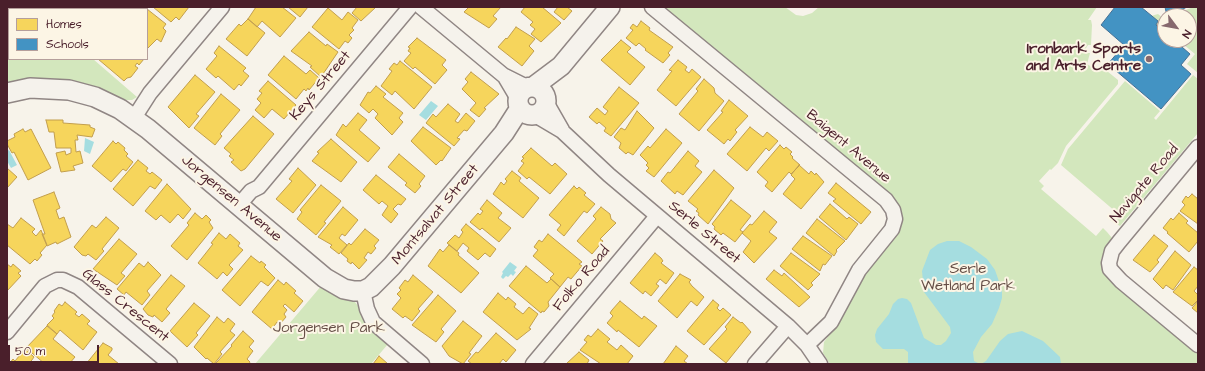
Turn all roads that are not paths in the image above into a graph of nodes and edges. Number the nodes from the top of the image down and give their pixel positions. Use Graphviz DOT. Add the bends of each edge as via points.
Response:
graph roads {
  1 [pos="222,7"];
  2 [pos="410,7"];
  3 [pos="421,7"];
  4 [pos="610,7"];
  5 [pos="652,7"];
  6 [pos="7,93"];
  7 [pos="532,102"];
  8 [pos="132,116"];
  9 [pos="1198,147"];
  10 [pos="241,207"];
  11 [pos="657,216"];
  12 [pos="362,291"];
  13 [pos="788,326"];
  14 [pos="7,332"];
  15 [pos="807,345"];
  16 [pos="1198,345"];
  17 [pos="170,364"];
  18 [pos="422,364"];
  19 [pos="534,364"];
  20 [pos="756,364"];
  21 [pos="820,364"];
  1 -- 8 [label="street"];
  2 -- 10 [label="street, Keys Street" via="259,186 256,194"];
  3 -- 7 [label="street, Serle Street" via="504,75"];
  4 -- 7 [label="street, Montsalvat Street"];
  5 -- 15 [label="street, Baigent Avenue" via="886,200 893,210 895,219 892,229 859,270 831,322"];
  6 -- 8 [label="street, Jorgensen Avenue" via="30,88 81,92 108,102"];
  7 -- 11 [label="street, Serle Street" via="587,156"];
  7 -- 12 [label="street, Montsalvat Street" via="392,266 372,287"];
  8 -- 10 [label="street, Jorgensen Avenue"];
  9 -- 16 [label="street, Navigate Road" via="1109,257 1114,274"];
  10 -- 12 [label="street, Jorgensen Avenue" via="334,284 344,289"];
  11 -- 13 [label="street, Serle Street"];
  11 -- 19 [label="street, Folko Road"];
  12 -- 18 [label="street" via="373,322"];
  13 -- 15 [label="street, Serle Street"];
  13 -- 20 [label="street"];
  14 -- 17 [label="street, Glass Crescent" via="45,286 56,280 63,280 78,288"];
  15 -- 21 [label="street, Serle Street"];
}
